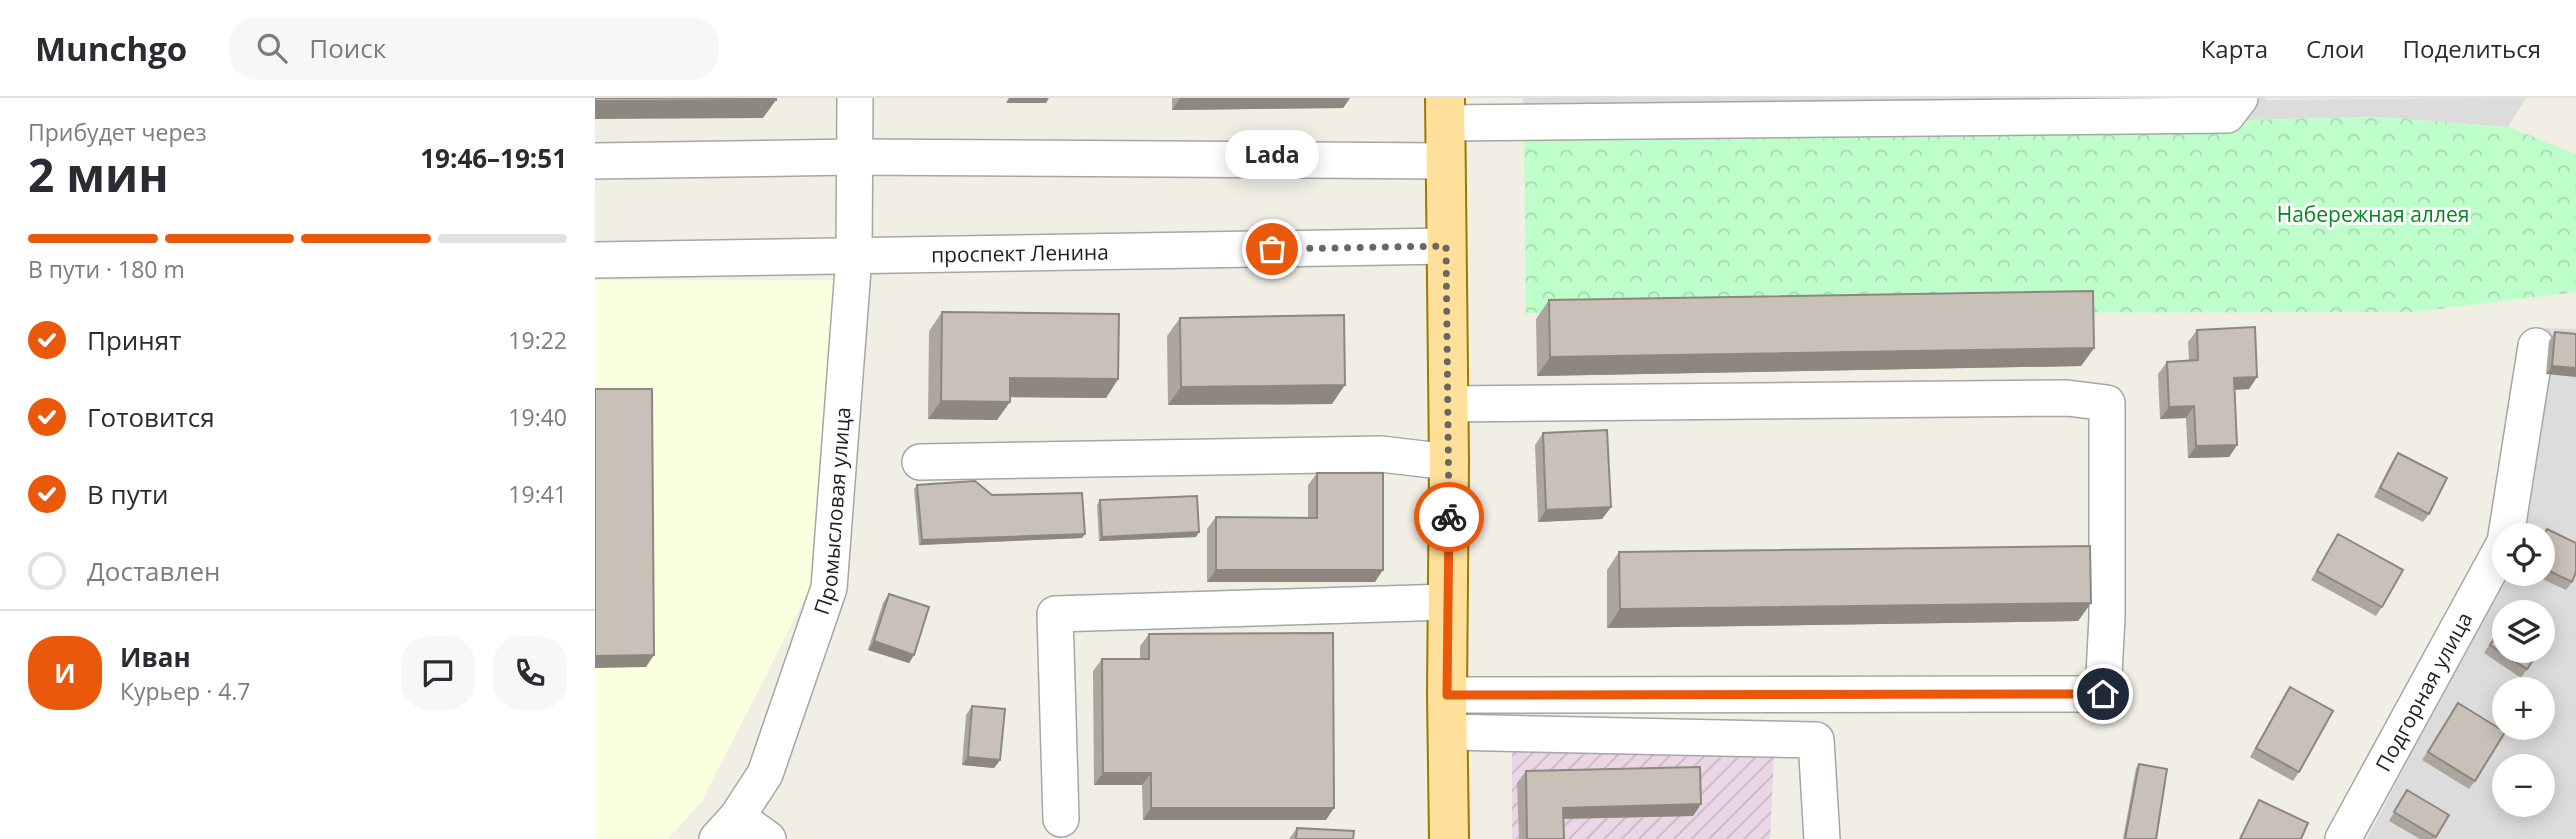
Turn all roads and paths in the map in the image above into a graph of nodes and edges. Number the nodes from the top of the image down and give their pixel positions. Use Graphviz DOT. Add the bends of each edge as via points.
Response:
graph roads {
  1 [pos="855,98"];
  2 [pos="2240,98"];
  3 [pos="1445,110"];
  4 [pos="853,157"];
  5 [pos="1445,160"];
  6 [pos="595,161"];
  7 [pos="1446,246"];
  8 [pos="854,256"];
  9 [pos="595,260"];
  10 [pos="2536,345"];
  11 [pos="1448,404"];
  12 [pos="1449,461"];
  13 [pos="920,462"];
  14 [pos="2508,523"];
  15 [pos="2492,566"];
  16 [pos="1448,602"];
  17 [pos="1448,714"];
  18 [pos="1061,818"];
  19 [pos="727,828"];
  20 [pos="768,839"];
  21 [pos="1449,839"];
  22 [pos="1822,839"];
  23 [pos="2343,839"];
  1 -- 4 [label="street, Промысловая улица"];
  2 -- 3 [label="street" via="2227,115"];
  3 -- 5 [label="main road"];
  4 -- 5 [label="street"];
  4 -- 6 [label="street"];
  4 -- 8 [label="street, Промысловая улица"];
  5 -- 7 [label="main road"];
  7 -- 8 [label="street, проспект Ленина"];
  7 -- 11 [label="main road"];
  8 -- 9 [label="street, проспект Ленина"];
  8 -- 19 [label="street, Промысловая улица" via="829,588 765,774"];
  10 -- 14 [label="street"];
  11 -- 12 [label="main road"];
  11 -- 17 [label="street" via="2067,398 2107,403 2103,694"];
  12 -- 13 [label="street" via="1381,454"];
  12 -- 16 [label="main road"];
  15 -- 23 [label="street, Подгорная улица"];
  16 -- 17 [label="main road"];
  16 -- 18 [label="street" via="1055,614"];
  17 -- 21 [label="main road"];
  17 -- 22 [label="street" via="1816,740"];
  19 -- 20 [label="street"];
}
